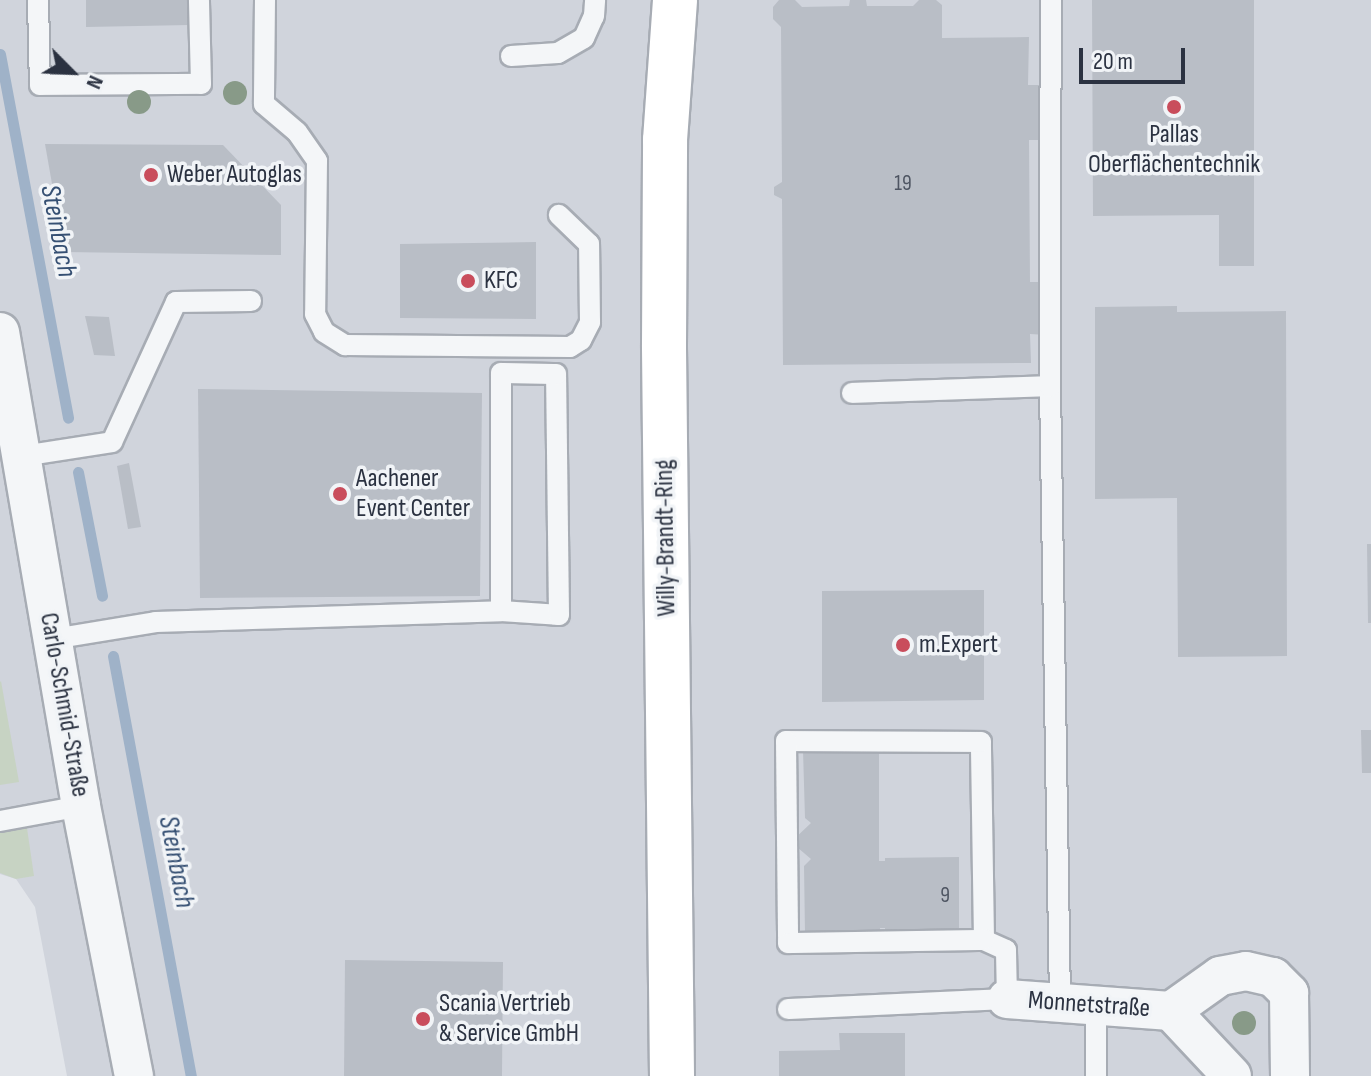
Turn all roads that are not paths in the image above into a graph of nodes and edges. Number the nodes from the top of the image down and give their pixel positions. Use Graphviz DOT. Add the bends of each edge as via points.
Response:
graph roads {
  1 [pos="38,0"];
  2 [pos="199,0"];
  3 [pos="265,0"];
  4 [pos="595,0"];
  5 [pos="675,0"];
  6 [pos="1051,0"];
  7 [pos="511,56"];
  8 [pos="559,215"];
  9 [pos="251,301"];
  10 [pos="0,332"];
  11 [pos="1050,386"];
  12 [pos="852,393"];
  13 [pos="22,456"];
  14 [pos="501,611"];
  15 [pos="53,639"];
  16 [pos="81,806"];
  17 [pos="0,821"];
  18 [pos="984,940"];
  19 [pos="1007,999"];
  20 [pos="1078,1004"];
  21 [pos="788,1009"];
  22 [pos="1171,1011"];
  23 [pos="134,1076"];
  24 [pos="672,1076"];
  25 [pos="1096,1076"];
  26 [pos="1232,1076"];
  27 [pos="1290,1076"];
  1 -- 2 [label="lane" via="40,85 55,85 201,84"];
  3 -- 8 [label="lane" via="264,104 297,132 317,161 315,314 324,332 345,345 570,347 581,340 590,322 589,244"];
  4 -- 7 [label="lane" via="584,38 558,53"];
  5 -- 24 [label="street, Willy-Brandt-Ring" via="665,140 664,345"];
  6 -- 11 [label="lane"];
  9 -- 13 [label="lane" via="176,302 112,442"];
  10 -- 13 [label="street, Carlo-Schmid-Straße"];
  11 -- 12 [label="lane"];
  11 -- 20 [label="lane"];
  13 -- 15 [label="street, Carlo-Schmid-Straße"];
  14 -- 14 [label="lane" via="559,615 556,374 501,373"];
  14 -- 15 [label="lane" via="156,622"];
  15 -- 16 [label="street, Carlo-Schmid-Straße"];
  16 -- 17 [label="lane"];
  16 -- 23 [label="street, Carlo-Schmid-Straße"];
  18 -- 18 [label="lane" via="981,742 786,741 788,943"];
  18 -- 19 [label="lane" via="1006,950"];
  19 -- 20 [label="street, Monnetstraße"];
  19 -- 21 [label="lane"];
  20 -- 22 [label="street, Monnetstraße"];
  20 -- 25 [label="lane"];
  22 -- 26 [label="street, Monnetstraße"];
  22 -- 27 [label="street, Monnetstraße" via="1220,976 1246,971 1273,977 1289,993"];
}
